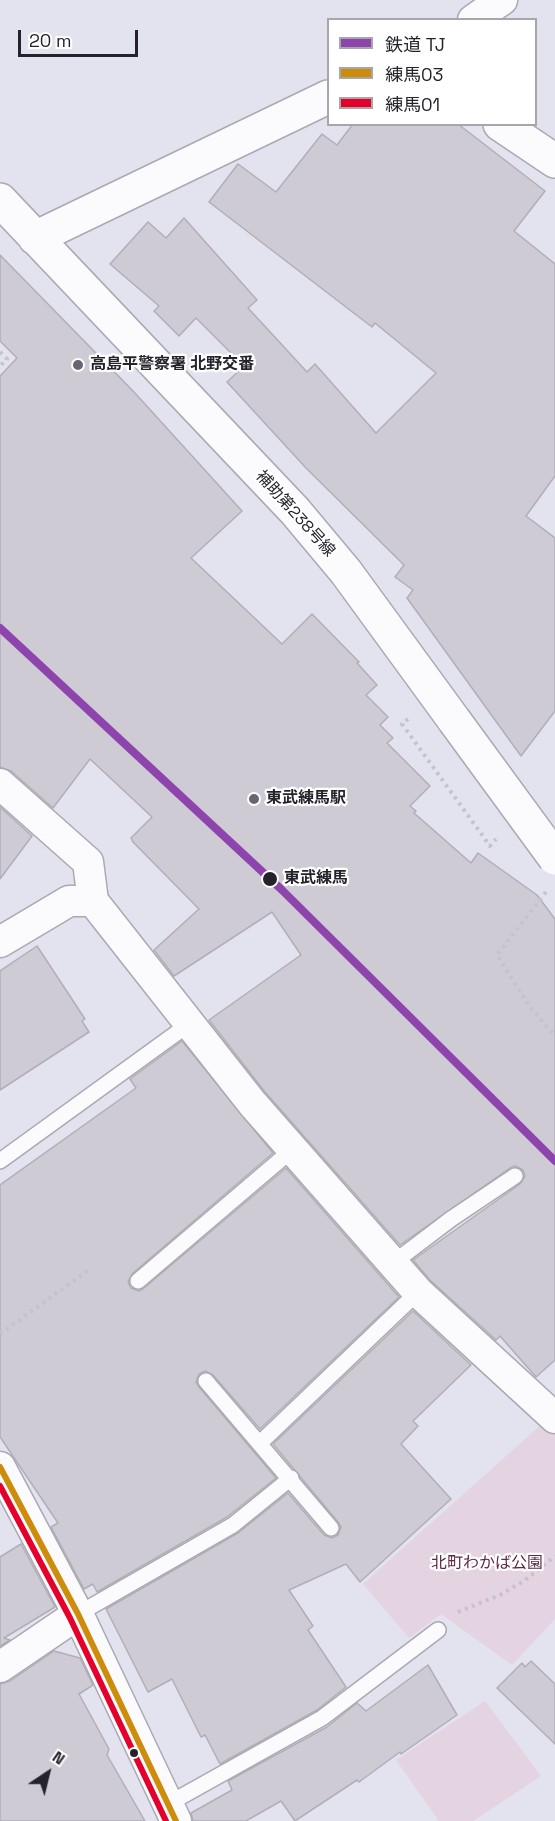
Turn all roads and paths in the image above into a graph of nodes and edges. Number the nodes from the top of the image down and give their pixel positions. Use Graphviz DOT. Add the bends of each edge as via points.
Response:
graph roads {
  1 [pos="502,0"];
  2 [pos="476,18"];
  3 [pos="327,97"];
  4 [pos="503,126"];
  5 [pos="555,160"];
  6 [pos="0,200"];
  7 [pos="35,238"];
  8 [pos="0,352"];
  9 [pos="0,366"];
  10 [pos="402,724"];
  11 [pos="0,784"];
  12 [pos="490,846"];
  13 [pos="552,874"];
  14 [pos="93,901"];
  15 [pos="0,942"];
  16 [pos="189,1024"];
  17 [pos="555,1036"];
  18 [pos="293,1149"];
  19 [pos="0,1161"];
  20 [pos="515,1176"];
  21 [pos="393,1263"];
  22 [pos="90,1269"];
  23 [pos="138,1281"];
  24 [pos="418,1292"];
  25 [pos="0,1334"];
  26 [pos="206,1381"];
  27 [pos="555,1418"];
  28 [pos="260,1443"];
  29 [pos="0,1467"];
  30 [pos="291,1478"];
  31 [pos="331,1528"];
  32 [pos="555,1556"];
  33 [pos="78,1614"];
  34 [pos="438,1630"];
  35 [pos="0,1667"];
  36 [pos="172,1812"];
  1 -- 2 [label="street"];
  3 -- 7 [label="street"];
  4 -- 5 [label="street"];
  6 -- 7 [label="street, 補助第238号線"];
  7 -- 13 [label="street, 補助第238号線, bridge" via="295,511 346,572 454,720"];
  8 -- 9 [label="path" via="7,359"];
  10 -- 12 [label="path"];
  11 -- 14 [label="street" via="88,862"];
  13 -- 17 [label="path" via="525,920 497,955 525,1000"];
  14 -- 15 [label="street" via="69,901"];
  14 -- 16 [label="street"];
  16 -- 18 [label="street"];
  16 -- 19 [label="lane"];
  18 -- 21 [label="street"];
  18 -- 23 [label="lane"];
  20 -- 21 [label="lane"];
  21 -- 24 [label="street"];
  22 -- 25 [label="path"];
  24 -- 27 [label="street"];
  24 -- 28 [label="lane"];
  26 -- 28 [label="lane"];
  28 -- 30 [label="lane"];
  29 -- 33 [label="street"];
  30 -- 31 [label="lane"];
  30 -- 33 [label="lane" via="233,1525"];
  32 -- 34 [label="path" via="500,1595 467,1606"];
  33 -- 35 [label="street"];
  33 -- 36 [label="street"];
  34 -- 36 [label="lane" via="322,1718"];
}
